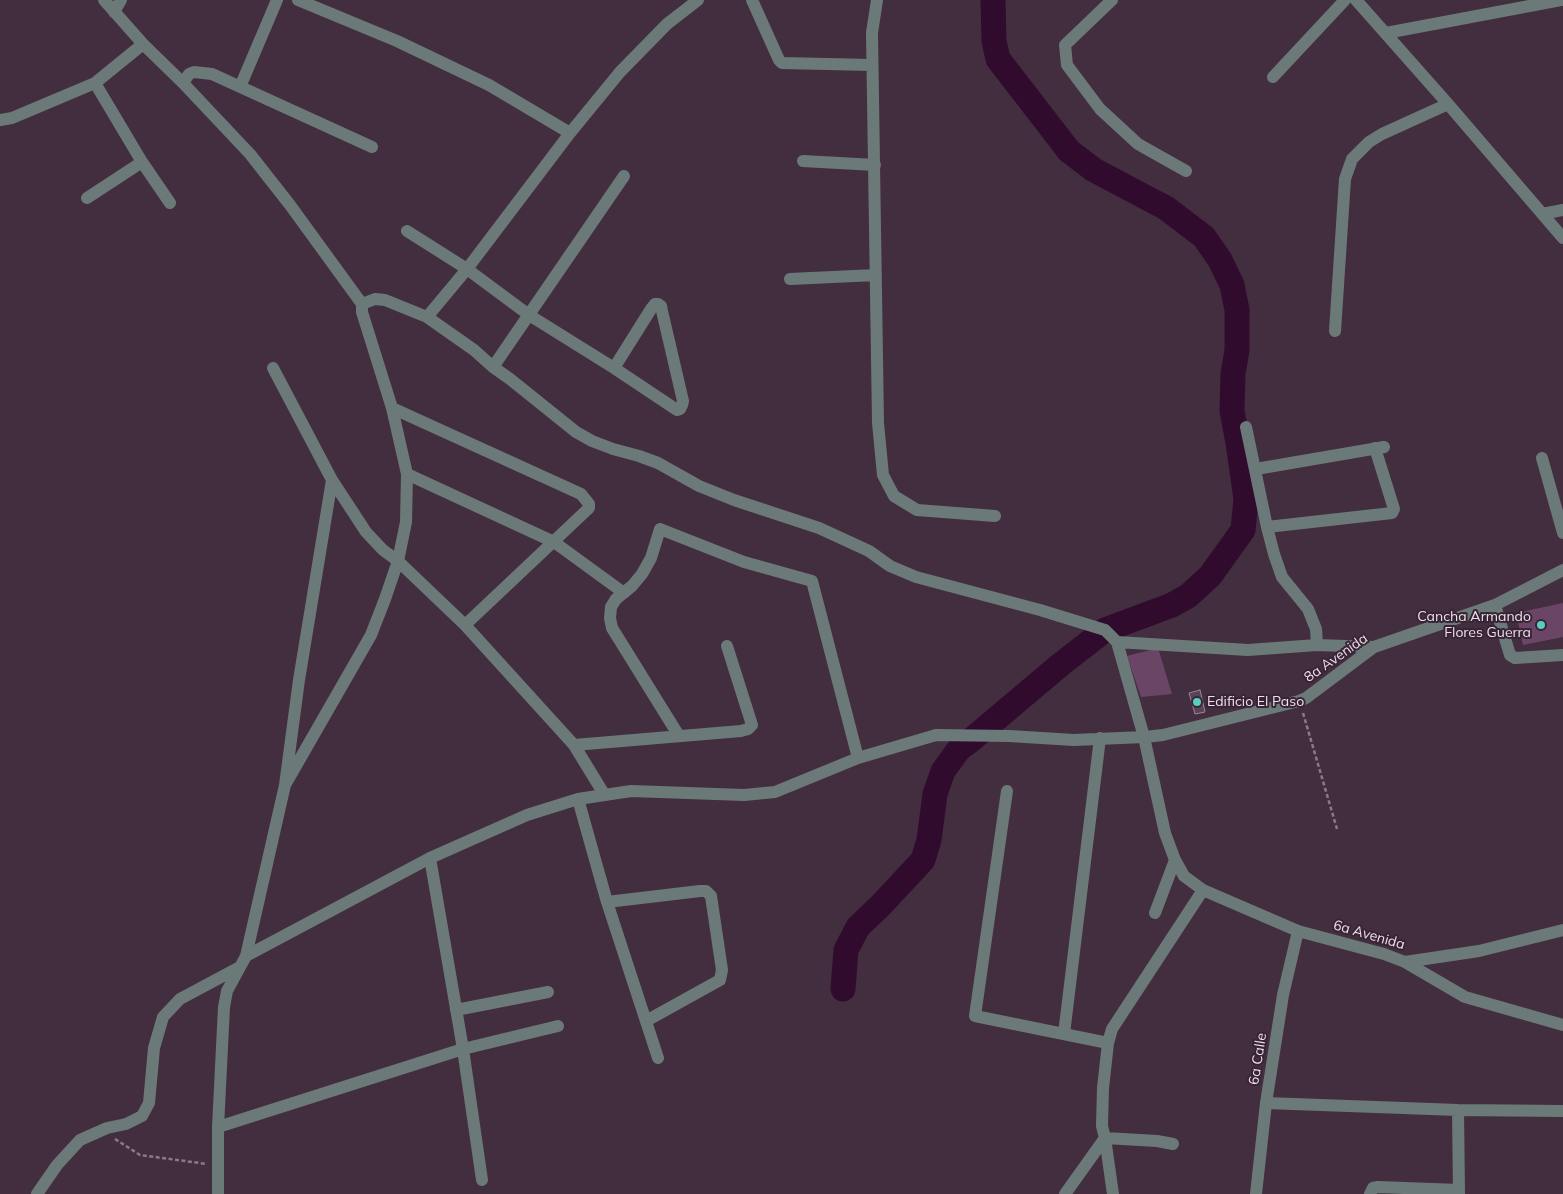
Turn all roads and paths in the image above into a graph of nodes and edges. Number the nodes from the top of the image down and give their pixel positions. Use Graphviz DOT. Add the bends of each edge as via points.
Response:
graph roads {
  1 [pos="104,0"];
  2 [pos="121,0"];
  3 [pos="276,0"];
  4 [pos="298,0"];
  5 [pos="698,0"];
  6 [pos="752,0"];
  7 [pos="877,0"];
  8 [pos="1112,0"];
  9 [pos="1345,0"];
  10 [pos="1356,0"];
  11 [pos="1562,0"];
  12 [pos="114,12"];
  13 [pos="1386,33"];
  14 [pos="143,44"];
  15 [pos="872,65"];
  16 [pos="1273,77"];
  17 [pos="95,83"];
  18 [pos="183,83"];
  19 [pos="240,86"];
  20 [pos="1448,104"];
  21 [pos="0,120"];
  22 [pos="570,133"];
  23 [pos="372,147"];
  24 [pos="803,161"];
  25 [pos="142,162"];
  26 [pos="875,165"];
  27 [pos="1186,171"];
  28 [pos="624,176"];
  29 [pos="87,198"];
  30 [pos="170,203"];
  31 [pos="1563,210"];
  32 [pos="1542,214"];
  33 [pos="407,231"];
  34 [pos="1563,238"];
  35 [pos="467,269"];
  36 [pos="876,275"];
  37 [pos="790,279"];
  38 [pos="362,304"];
  39 [pos="529,315"];
  40 [pos="427,316"];
  41 [pos="1335,331"];
  42 [pos="494,367"];
  43 [pos="272,368"];
  44 [pos="614,368"];
  45 [pos="392,408"];
  46 [pos="1246,427"];
  47 [pos="1542,458"];
  48 [pos="1256,469"];
  49 [pos="407,474"];
  50 [pos="332,480"];
  51 [pos="995,516"];
  52 [pos="1268,527"];
  53 [pos="1563,533"];
  54 [pos="554,542"];
  55 [pos="398,561"];
  56 [pos="1563,570"];
  57 [pos="624,593"];
  58 [pos="1495,605"];
  59 [pos="465,625"];
  60 [pos="1117,642"];
  61 [pos="1317,645"];
  62 [pos="727,646"];
  63 [pos="1374,647"];
  64 [pos="1563,655"];
  65 [pos="1299,701"];
  66 [pos="679,736"];
  67 [pos="1100,738"];
  68 [pos="1144,738"];
  69 [pos="574,745"];
  70 [pos="858,758"];
  71 [pos="285,785"];
  72 [pos="1007,791"];
  73 [pos="604,794"];
  74 [pos="578,799"];
  75 [pos="1337,829"];
  76 [pos="430,858"];
  77 [pos="1175,860"];
  78 [pos="1203,890"];
  79 [pos="608,902"];
  80 [pos="1155,913"];
  81 [pos="1563,930"];
  82 [pos="1298,931"];
  83 [pos="246,956"];
  84 [pos="1405,962"];
  85 [pos="238,968"];
  86 [pos="548,992"];
  87 [pos="456,1010"];
  88 [pos="646,1021"];
  89 [pos="1563,1025"];
  90 [pos="558,1026"];
  91 [pos="1064,1034"];
  92 [pos="1108,1043"];
  93 [pos="463,1049"];
  94 [pos="658,1058"];
  95 [pos="1266,1103"];
  96 [pos="1458,1110"];
  97 [pos="1563,1111"];
  98 [pos="218,1127"];
  99 [pos="101,1130"];
  100 [pos="1105,1138"];
  101 [pos="1173,1144"];
  102 [pos="218,1166"];
  103 [pos="482,1180"];
  104 [pos="1459,1192"];
  105 [pos="37,1194"];
  106 [pos="218,1194"];
  107 [pos="1065,1194"];
  108 [pos="1113,1194"];
  109 [pos="1256,1194"];
  110 [pos="1370,1194"];
  1 -- 12 [label="street"];
  2 -- 12 [label="street"];
  3 -- 19 [label="street"];
  4 -- 22 [label="street" via="397,40 489,85"];
  5 -- 22 [label="street" via="666,24"];
  6 -- 15 [label="street" via="782,63"];
  7 -- 15 [label="street"];
  8 -- 27 [label="street" via="1065,45 1067,65 1100,109 1138,144"];
  9 -- 16 [label="street"];
  10 -- 13 [label="street"];
  11 -- 13 [label="street"];
  12 -- 14 [label="street"];
  13 -- 20 [label="street"];
  14 -- 17 [label="street"];
  14 -- 18 [label="street"];
  15 -- 26 [label="street"];
  17 -- 21 [label="street"];
  17 -- 25 [label="street"];
  18 -- 19 [label="street" via="194,72 212,74"];
  18 -- 38 [label="street" via="250,154"];
  19 -- 23 [label="street"];
  20 -- 32 [label="street"];
  20 -- 41 [label="street" via="1382,134 1352,159 1345,179"];
  22 -- 35 [label="street"];
  24 -- 26 [label="street"];
  25 -- 29 [label="street"];
  25 -- 30 [label="street"];
  26 -- 36 [label="street"];
  28 -- 39 [label="street"];
  31 -- 32 [label="street"];
  32 -- 34 [label="street"];
  33 -- 35 [label="street"];
  35 -- 39 [label="street"];
  35 -- 40 [label="street"];
  36 -- 37 [label="street"];
  36 -- 51 [label="street" via="882,475 894,496 917,510"];
  38 -- 40 [label="street" via="375,299 385,300"];
  38 -- 45 [label="street"];
  39 -- 42 [label="street"];
  39 -- 44 [label="street"];
  40 -- 42 [label="street"];
  42 -- 60 [label="street" via="592,441 658,463 699,486 734,500 819,528 916,577 1105,630"];
  43 -- 50 [label="street"];
  44 -- 44 [label="street" via="651,309 658,304 682,406 677,410"];
  45 -- 49 [label="street"];
  45 -- 54 [label="street" via="581,494 589,508"];
  46 -- 48 [label="street"];
  47 -- 53 [label="street"];
  48 -- 52 [label="street"];
  48 -- 52 [label="street" via="1379,447 1394,509 1392,513"];
  49 -- 54 [label="street"];
  49 -- 55 [label="street" via="406,522"];
  50 -- 55 [label="street" via="366,532"];
  50 -- 71 [label="street"];
  52 -- 61 [label="street" via="1282,577 1308,609 1316,629"];
  54 -- 57 [label="street"];
  54 -- 59 [label="street"];
  55 -- 59 [label="street"];
  55 -- 71 [label="street" via="371,635"];
  56 -- 58 [label="street, 8a Avenida"];
  57 -- 66 [label="street" via="611,607 612,628"];
  57 -- 70 [label="street" via="647,566 660,529 744,562 812,581"];
  58 -- 63 [label="street, 8a Avenida"];
  58 -- 64 [label="street" via="1510,655 1515,658"];
  59 -- 69 [label="street"];
  60 -- 61 [label="street" via="1248,650"];
  60 -- 68 [label="street, 6a Avenida"];
  61 -- 63 [label="street"];
  62 -- 66 [label="street" via="752,725 741,731"];
  63 -- 65 [label="street, 8a Avenida"];
  65 -- 68 [label="street, 8a Avenida"];
  65 -- 75 [label="path"];
  66 -- 69 [label="street"];
  67 -- 68 [label="street, 8a Avenida"];
  67 -- 70 [label="street, 8a Avenida" via="936,736"];
  67 -- 91 [label="street"];
  68 -- 77 [label="street, 6a Avenida" via="1165,833"];
  69 -- 73 [label="street"];
  70 -- 73 [label="street, 8a Avenida" via="775,792 744,795 631,791"];
  71 -- 83 [label="street"];
  72 -- 91 [label="street" via="975,1016"];
  73 -- 74 [label="street, 8a Avenida"];
  74 -- 76 [label="street, 8a Avenida" via="527,815"];
  74 -- 79 [label="street"];
  76 -- 83 [label="street, 8a Avenida"];
  76 -- 87 [label="street"];
  77 -- 78 [label="street, 6a Avenida" via="1184,876"];
  77 -- 80 [label="street"];
  78 -- 82 [label="street, 6a Avenida"];
  78 -- 92 [label="street" via="1112,1029"];
  79 -- 88 [label="street"];
  79 -- 88 [label="street" via="700,891 711,896 722,970 720,980"];
  81 -- 84 [label="street, 6a Avenida" via="1479,951"];
  82 -- 84 [label="street, 6a Avenida"];
  82 -- 95 [label="street, 6a Calle"];
  83 -- 85 [label="street"];
  84 -- 89 [label="street" via="1465,997"];
  85 -- 98 [label="street" via="227,990 224,1007"];
  85 -- 99 [label="street" via="180,998 163,1017 154,1048 149,1103 142,1116"];
  86 -- 87 [label="street"];
  87 -- 93 [label="street"];
  88 -- 94 [label="street"];
  90 -- 93 [label="street"];
  91 -- 92 [label="street"];
  92 -- 100 [label="street" via="1102,1126"];
  93 -- 98 [label="street"];
  93 -- 103 [label="street"];
  95 -- 96 [label="street"];
  95 -- 109 [label="street, 6a Calle"];
  96 -- 97 [label="street"];
  96 -- 104 [label="street"];
  98 -- 102 [label="street"];
  99 -- 102 [label="path" via="140,1156"];
  99 -- 105 [label="street" via="80,1140"];
  100 -- 101 [label="street"];
  100 -- 107 [label="street"];
  100 -- 108 [label="street"];
  102 -- 106 [label="street"];
  104 -- 110 [label="street" via="1378,1187 1373,1188"];
}
